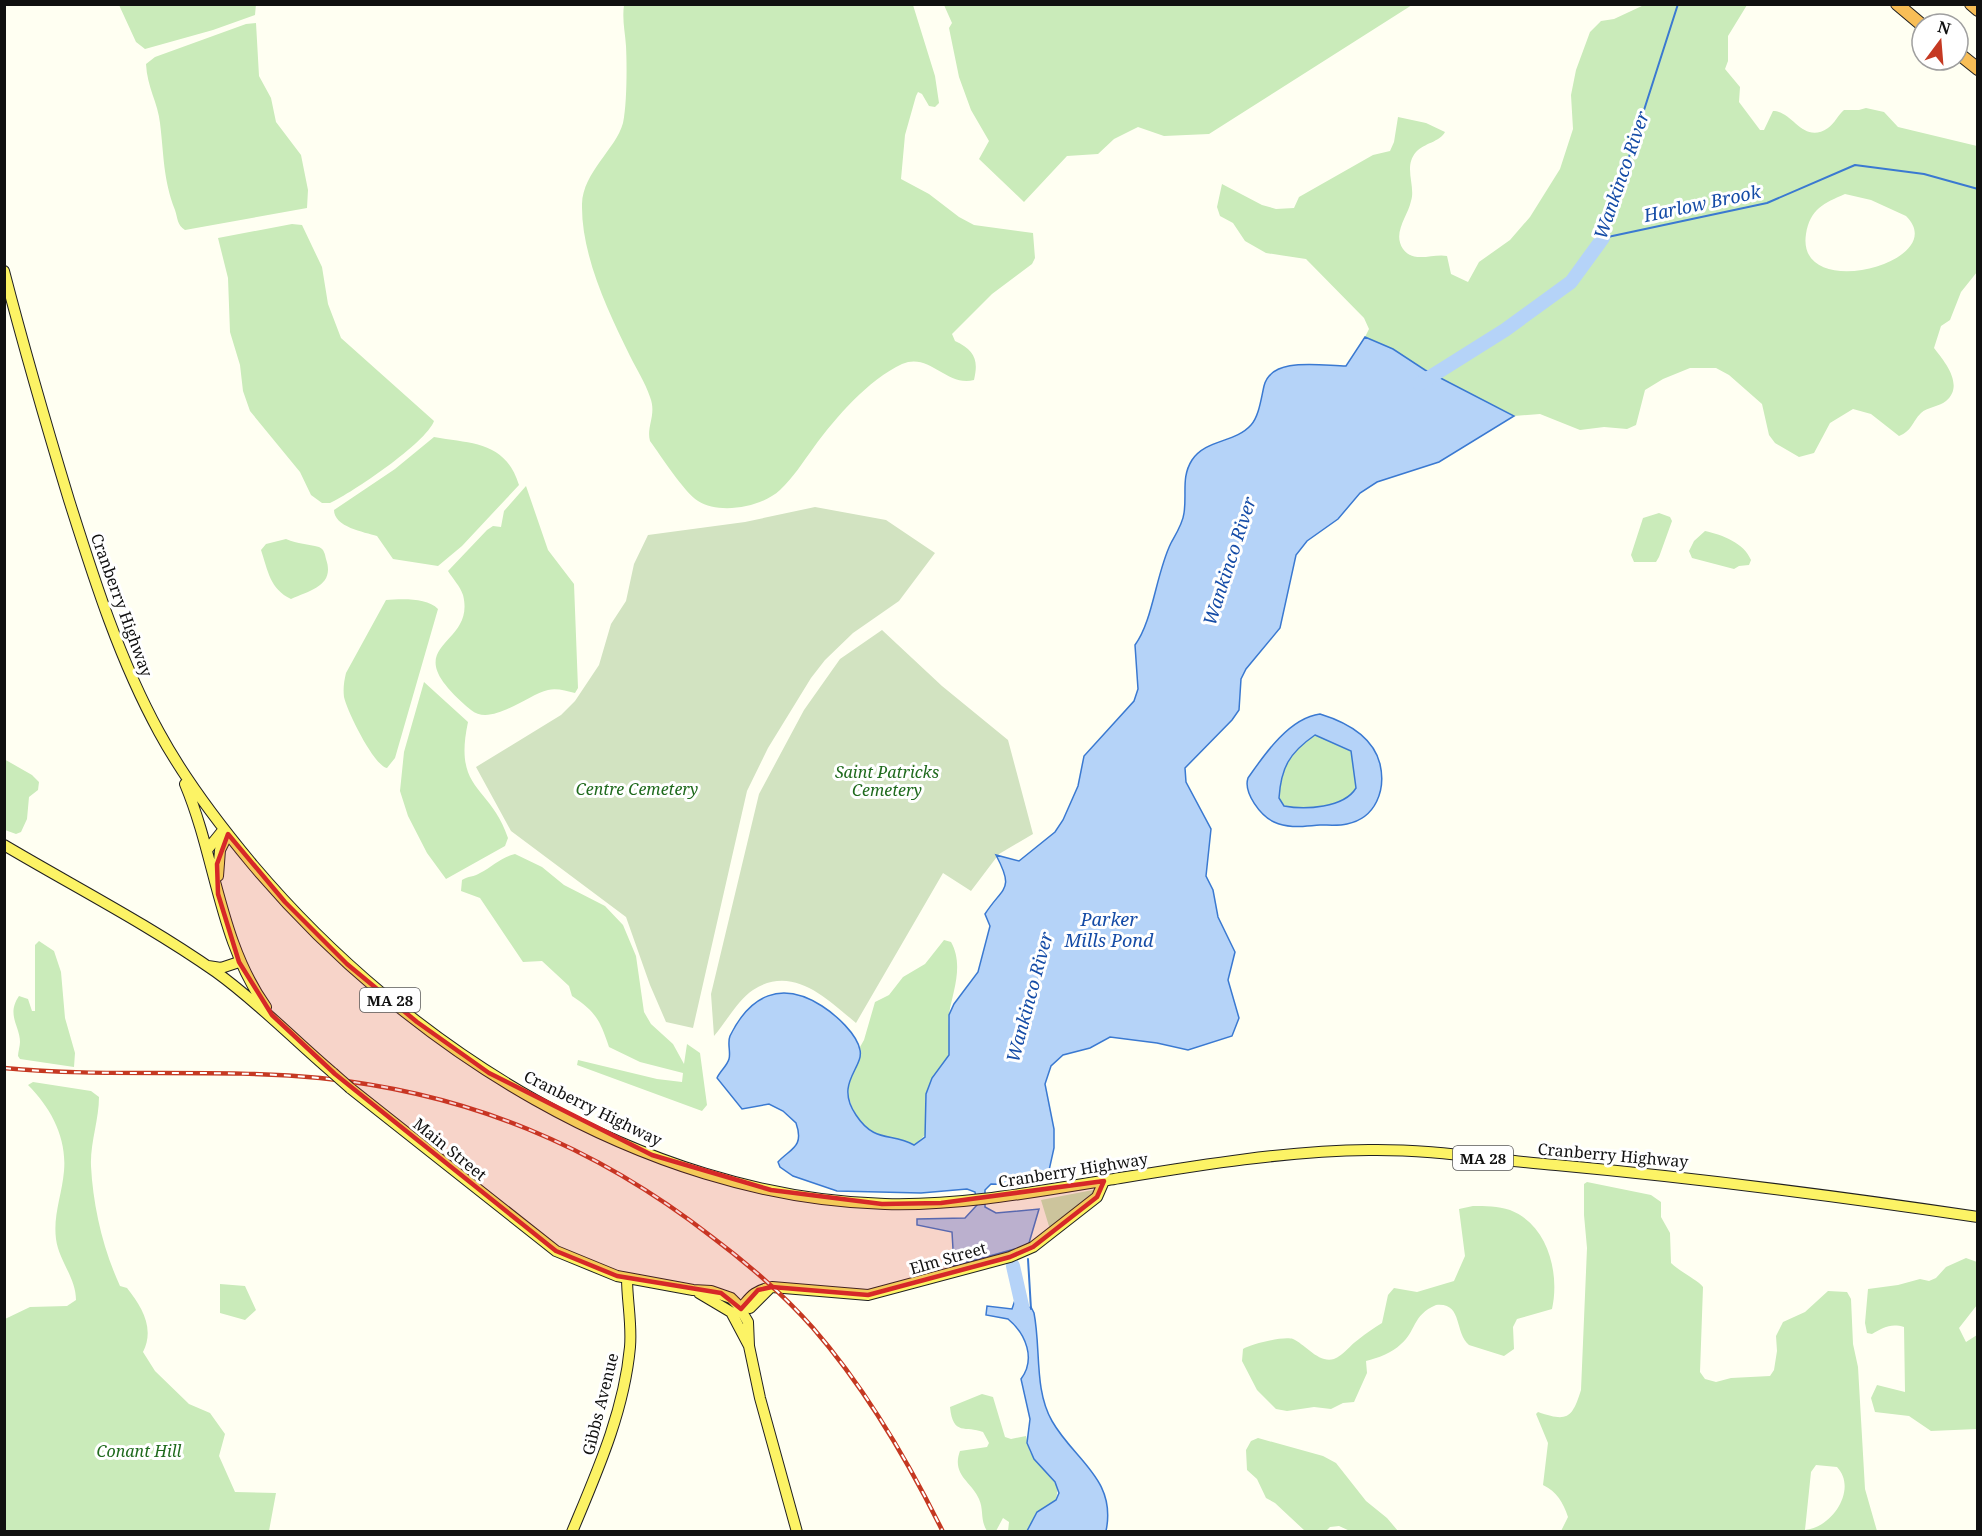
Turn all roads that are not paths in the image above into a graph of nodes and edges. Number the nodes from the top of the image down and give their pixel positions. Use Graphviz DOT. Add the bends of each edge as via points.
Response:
graph roads {
  1 [pos="1897,4"];
  2 [pos="1971,4"];
  3 [pos="1977,10"];
  4 [pos="1910,15"];
  5 [pos="4,271"];
  6 [pos="4,300"];
  7 [pos="18,328"];
  8 [pos="173,756"];
  9 [pos="226,831"];
  10 [pos="4,846"];
  11 [pos="207,850"];
  12 [pos="218,894"];
  13 [pos="206,965"];
  14 [pos="242,966"];
  15 [pos="218,974"];
  16 [pos="272,1015"];
  17 [pos="1104,1181"];
  18 [pos="1977,1217"];
  19 [pos="627,1278"];
  20 [pos="740,1310"];
  21 [pos="572,1532"];
  22 [pos="797,1532"];
  1 -- 4 [label="highway"];
  2 -- 3 [label="highway"];
  5 -- 7 [label="main road, Cranberry Highway / MA 28"];
  6 -- 7 [label="main road, Cranberry Highway / MA 28"];
  7 -- 8 [label="main road, Cranberry Highway / MA 28" via="91,571 126,667"];
  8 -- 9 [label="main road, Cranberry Highway / MA 28"];
  8 -- 11 [label="main road" via="193,802"];
  9 -- 11 [label="main road"];
  9 -- 12 [label="main road" via="217,864"];
  9 -- 17 [label="main road, Cranberry Highway / MA 28" via="297,915 347,964 417,1022 489,1073 597,1130 684,1166 784,1193 882,1204 973,1200"];
  10 -- 13 [label="main road, Main Street"];
  11 -- 12 [label="main road"];
  12 -- 14 [label="main road"];
  13 -- 14 [label="main road"];
  13 -- 15 [label="main road, Main Street"];
  14 -- 15 [label="main road" via="230,978"];
  14 -- 16 [label="main road"];
  15 -- 16 [label="main road, Main Street"];
  16 -- 19 [label="main road, Main Street, bridge" via="350,1088 556,1251 592,1268"];
  17 -- 18 [label="main road, Cranberry Highway / MA 28" via="1254,1159 1381,1150 1722,1180"];
  17 -- 20 [label="main road, Elm Street" via="1097,1197 1033,1247 1010,1257 867,1295 772,1287 758,1290"];
  19 -- 20 [label="main road, Main Street" via="693,1290"];
  19 -- 21 [label="main road, Gibbs Avenue" via="631,1333 624,1379 610,1439"];
  20 -- 22 [label="main road" via="743,1339 749,1346 777,1467"];
}
